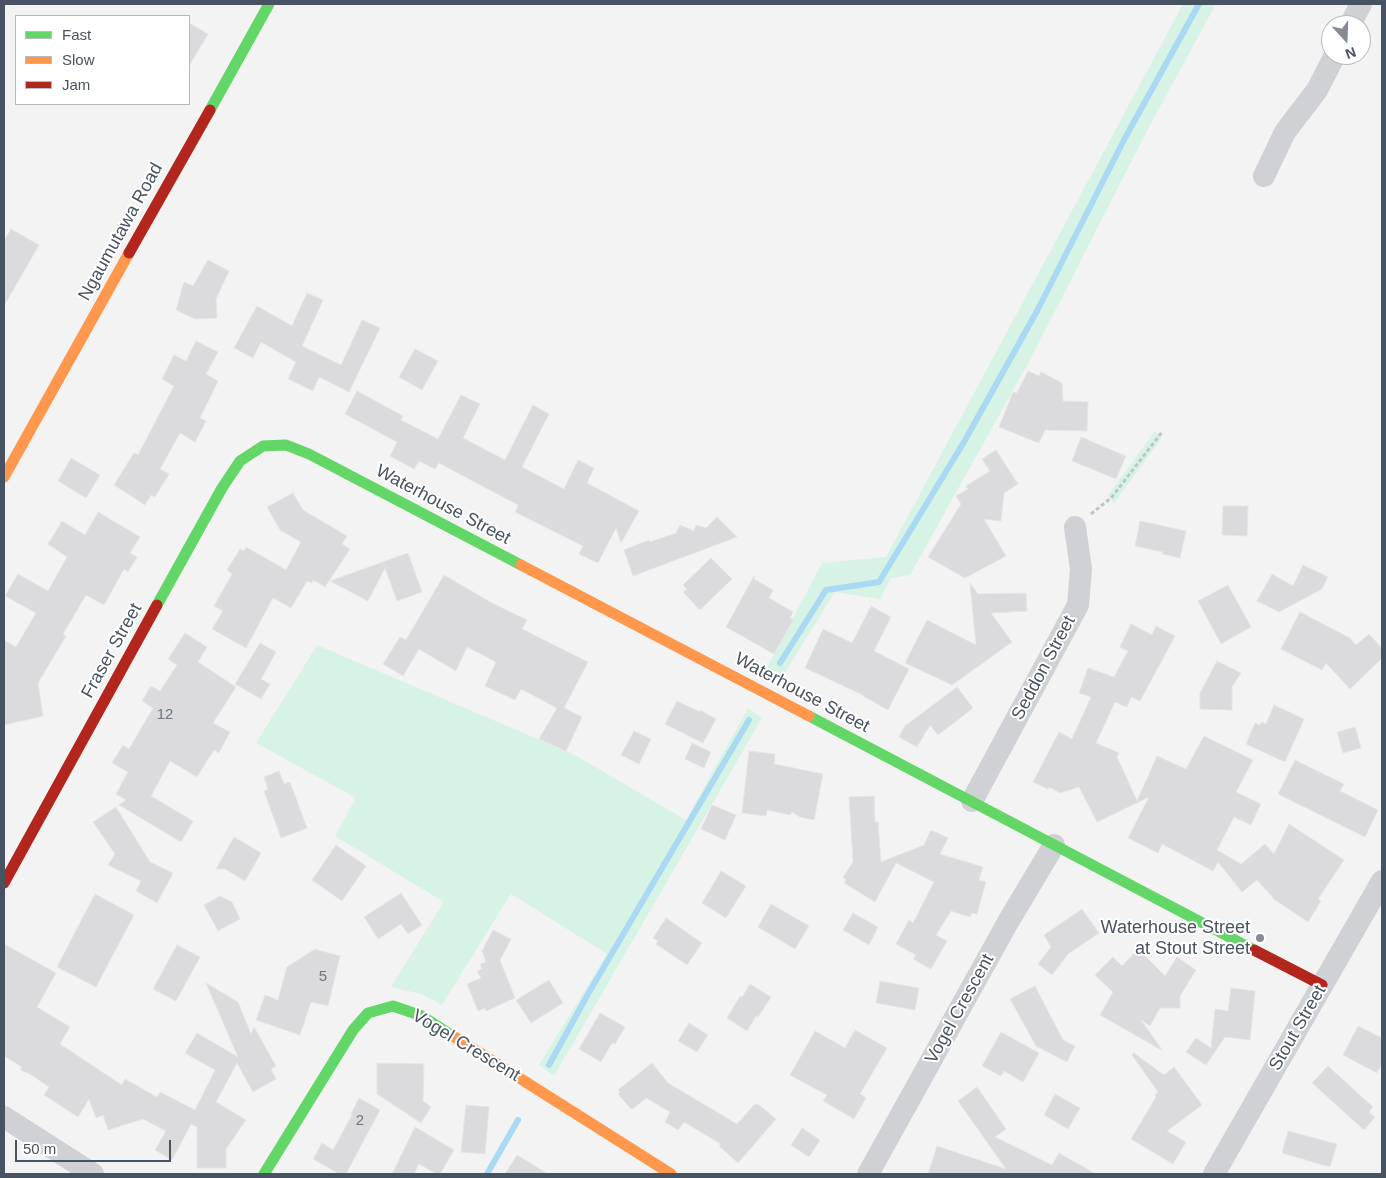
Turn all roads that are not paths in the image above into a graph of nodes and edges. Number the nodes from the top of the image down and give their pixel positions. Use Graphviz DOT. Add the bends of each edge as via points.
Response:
graph roads {
  1 [pos="269,4"];
  2 [pos="1330,65"];
  3 [pos="1264,176"];
  4 [pos="263,446"];
  5 [pos="4,477"];
  6 [pos="1075,527"];
  7 [pos="972,801"];
  8 [pos="1054,845"];
  9 [pos="1382,881"];
  10 [pos="4,883"];
  11 [pos="1322,985"];
  12 [pos="4,1117"];
  13 [pos="93,1174"];
  14 [pos="264,1174"];
  15 [pos="671,1174"];
  16 [pos="868,1174"];
  17 [pos="1214,1174"];
  1 -- 5 [label="street, Ngaumutawa Road"];
  2 -- 3 [label="street" via="1318,90 1286,132"];
  4 -- 7 [label="street, Waterhouse Street" via="286,445 309,454"];
  4 -- 10 [label="street, Fraser Street" via="240,461 222,488"];
  6 -- 7 [label="street, Seddon Street" via="1081,568 1078,605"];
  7 -- 8 [label="street, Waterhouse Street"];
  8 -- 11 [label="street, Waterhouse Street"];
  8 -- 16 [label="street, Vogel Crescent"];
  9 -- 11 [label="street, Stout Street"];
  11 -- 17 [label="street, Stout Street"];
  12 -- 13 [label="street"];
  14 -- 15 [label="street, Vogel Crescent" via="352,1030 368,1013 393,1006 422,1016"];
}
